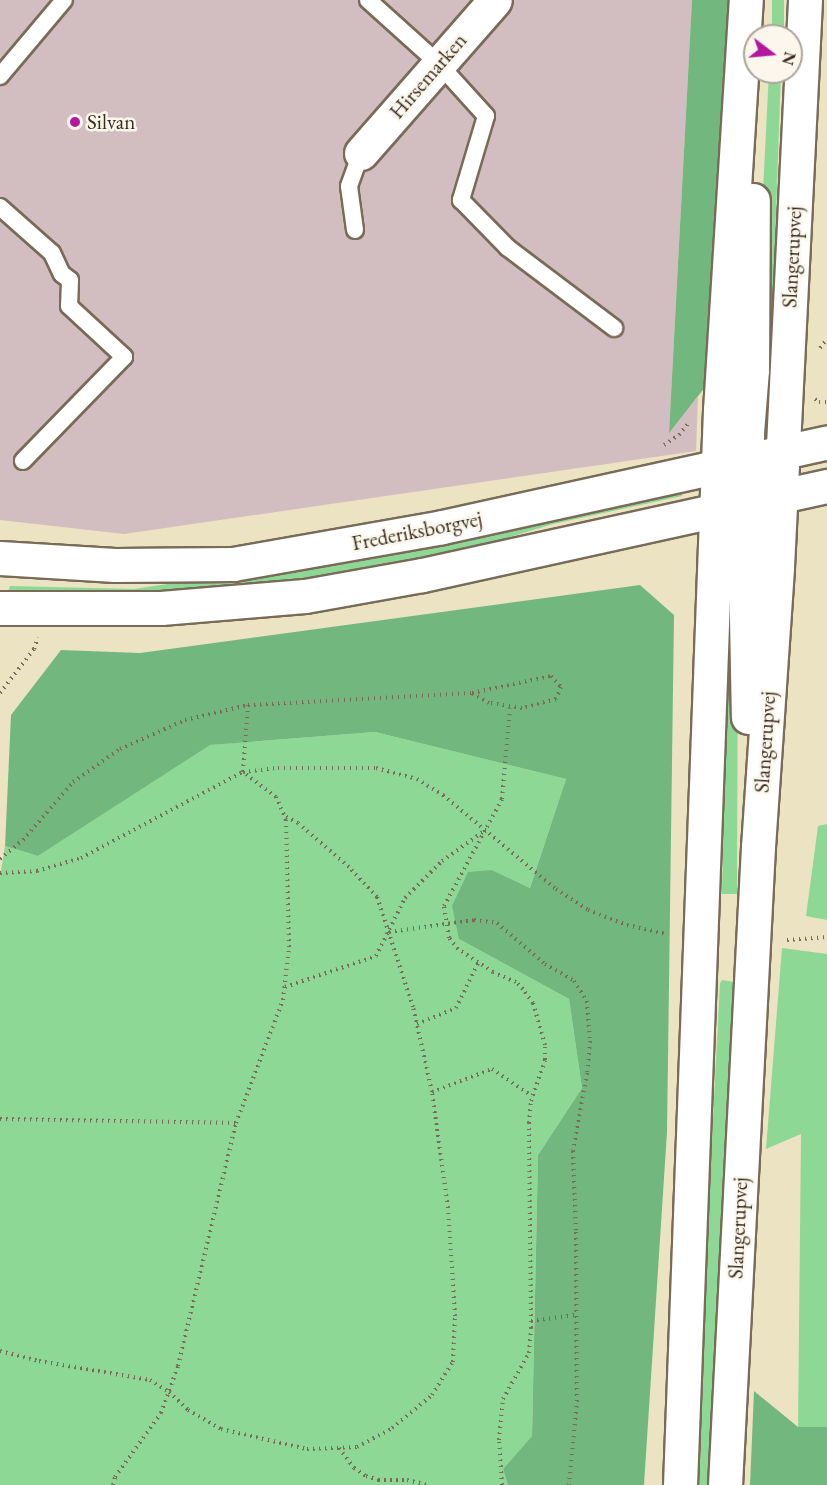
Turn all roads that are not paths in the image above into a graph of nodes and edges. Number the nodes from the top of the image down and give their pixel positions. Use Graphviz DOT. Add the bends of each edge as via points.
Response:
graph roads {
  1 [pos="64,0"];
  2 [pos="368,0"];
  3 [pos="495,0"];
  4 [pos="805,0"];
  5 [pos="745,13"];
  6 [pos="439,64"];
  7 [pos="0,76"];
  8 [pos="361,153"];
  9 [pos="0,207"];
  10 [pos="355,230"];
  11 [pos="614,328"];
  12 [pos="827,442"];
  13 [pos="782,452"];
  14 [pos="23,461"];
  15 [pos="733,465"];
  16 [pos="827,486"];
  17 [pos="765,500"];
  18 [pos="717,510"];
  19 [pos="0,558"];
  20 [pos="0,608"];
  21 [pos="680,1485"];
  22 [pos="725,1485"];
  1 -- 7 [label="lane"];
  2 -- 6 [label="lane"];
  3 -- 6 [label="main road, Hirsemarken"];
  4 -- 13 [label="main road, Slangerupvej"];
  5 -- 15 [label="main road"];
  6 -- 8 [label="main road, Hirsemarken"];
  6 -- 11 [label="lane" via="486,116 461,200 508,248"];
  8 -- 10 [label="lane" via="349,186"];
  9 -- 14 [label="lane" via="52,253 69,280 69,306 124,357"];
  12 -- 13 [label="main road, Frederiksborgvej"];
  13 -- 15 [label="main road, Frederiksborgvej"];
  13 -- 17 [label="main road, Slangerupvej"];
  15 -- 17 [label="main road" via="749,476"];
  15 -- 18 [label="main road"];
  15 -- 19 [label="main road, Frederiksborgvej" via="442,527 233,564 115,565"];
  16 -- 17 [label="main road, Frederiksborgvej"];
  17 -- 18 [label="main road, Frederiksborgvej"];
  17 -- 22 [label="main road, Slangerupvej" via="758,847"];
  18 -- 20 [label="main road, Frederiksborgvej" via="422,575 305,596 160,608"];
  18 -- 21 [label="main road"];
}
